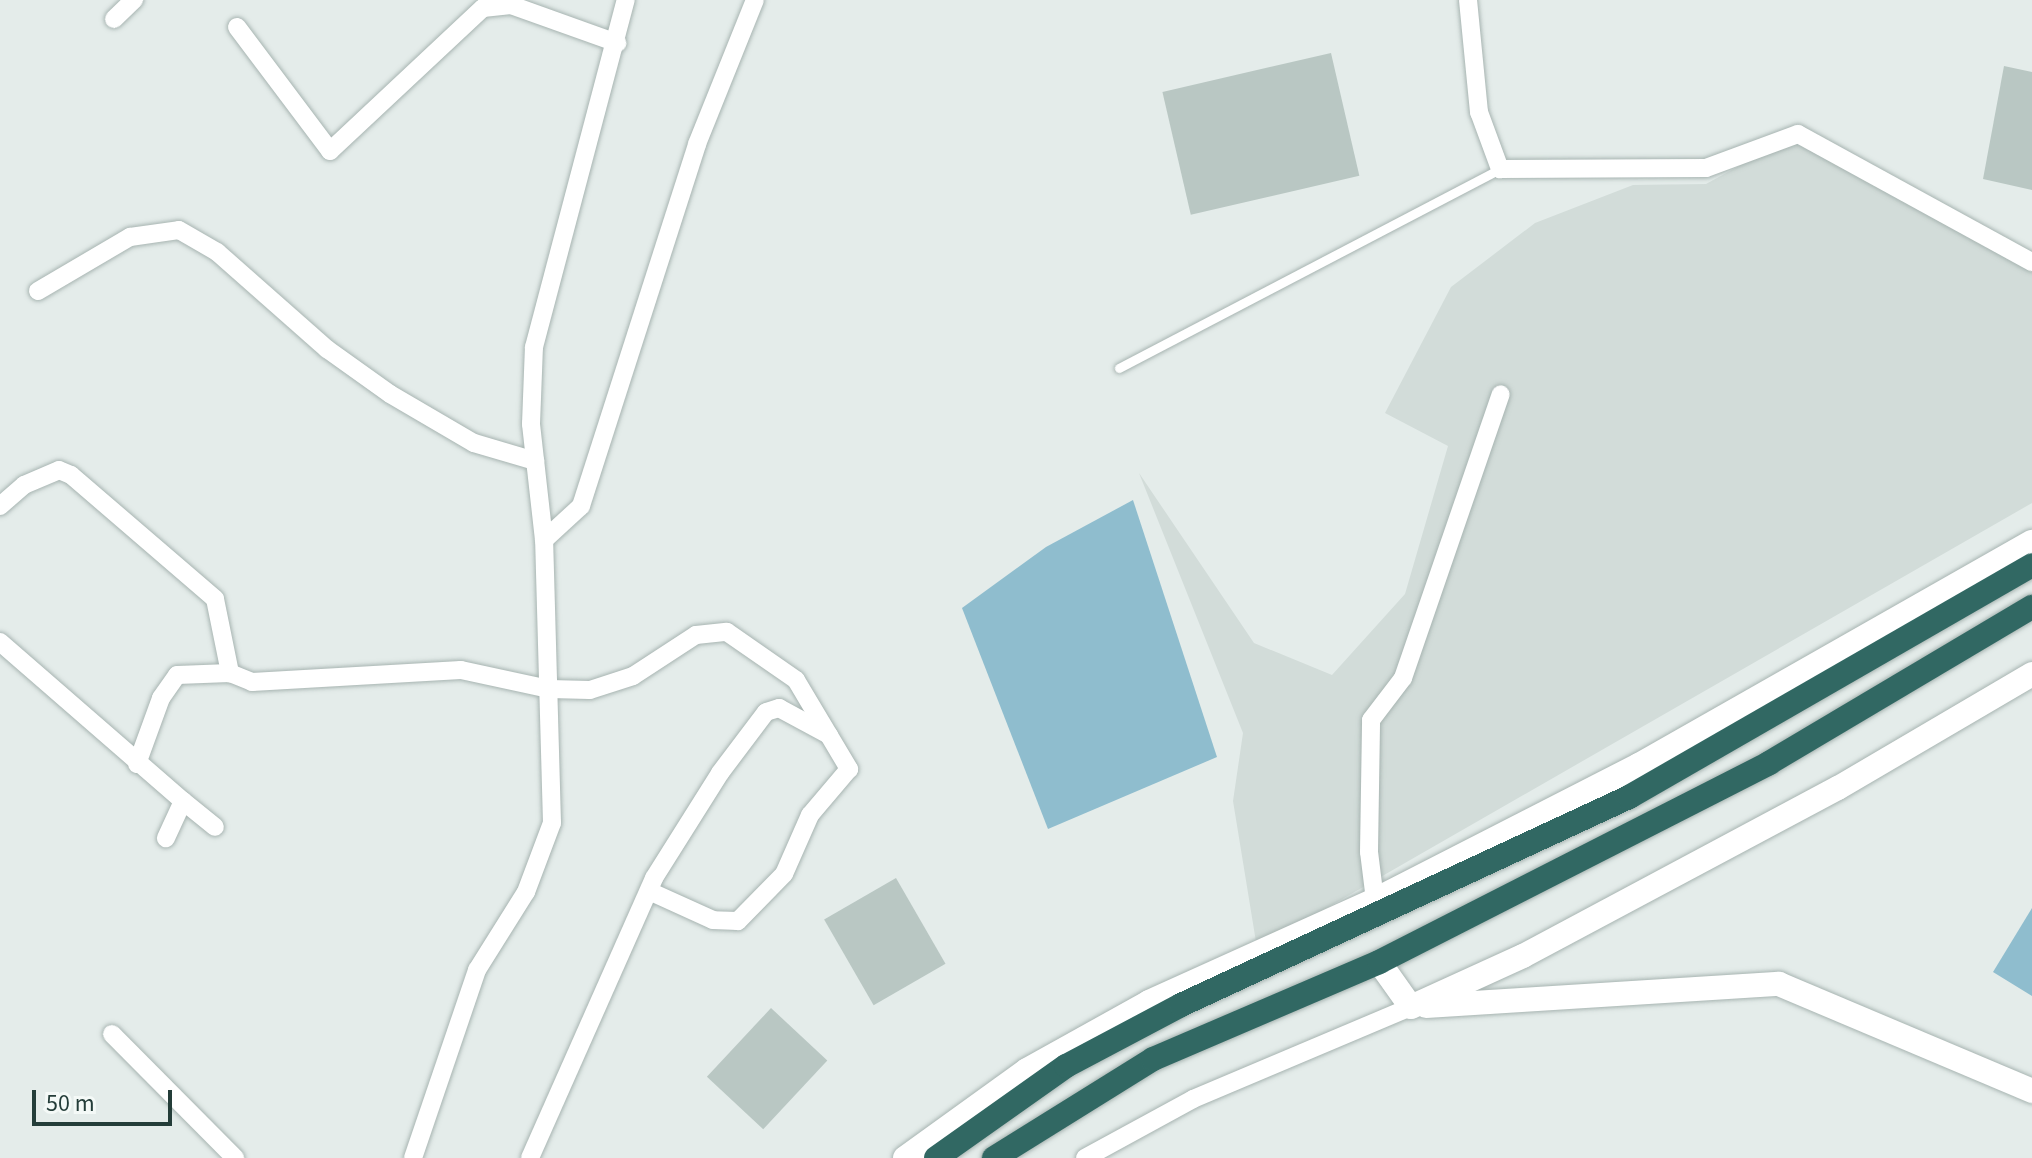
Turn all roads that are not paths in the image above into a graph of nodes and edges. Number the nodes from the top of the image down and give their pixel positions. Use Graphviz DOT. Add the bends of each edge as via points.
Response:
graph roads {
  1 [pos="134,0"];
  2 [pos="626,0"];
  3 [pos="755,0"];
  4 [pos="1468,0"];
  5 [pos="114,19"];
  6 [pos="237,27"];
  7 [pos="617,43"];
  8 [pos="1500,169"];
  9 [pos="2032,262"];
  10 [pos="38,291"];
  11 [pos="1119,368"];
  12 [pos="1501,394"];
  13 [pos="535,461"];
  14 [pos="0,506"];
  15 [pos="544,540"];
  16 [pos="2032,542"];
  17 [pos="2032,565"];
  18 [pos="2032,607"];
  19 [pos="0,642"];
  20 [pos="230,673"];
  21 [pos="2032,674"];
  22 [pos="549,689"];
  23 [pos="832,736"];
  24 [pos="137,764"];
  25 [pos="183,801"];
  26 [pos="215,827"];
  27 [pos="166,838"];
  28 [pos="649,891"];
  29 [pos="1375,900"];
  30 [pos="1379,962"];
  31 [pos="1411,1007"];
  32 [pos="112,1034"];
  33 [pos="2032,1091"];
  34 [pos="235,1158"];
  35 [pos="413,1158"];
  36 [pos="530,1158"];
  37 [pos="905,1158"];
  38 [pos="936,1158"];
  39 [pos="994,1158"];
  40 [pos="1085,1158"];
  1 -- 5 [label="street"];
  2 -- 7 [label="street"];
  3 -- 15 [label="street" via="697,144 581,506"];
  4 -- 8 [label="street" via="1479,112"];
  6 -- 7 [label="street" via="330,151 483,8 511,5"];
  7 -- 13 [label="street" via="534,347"];
  8 -- 9 [label="street" via="1706,168 1798,134"];
  8 -- 11 [label="lane"];
  10 -- 13 [label="street" via="130,237 179,230 217,252 327,349 390,394 474,443"];
  12 -- 29 [label="street" via="1403,678 1371,720 1369,852"];
  13 -- 15 [label="street"];
  14 -- 20 [label="street" via="24,485 59,470 71,475 215,599"];
  15 -- 22 [label="street"];
  16 -- 29 [label="street" via="1639,765"];
  17 -- 38 [label="highway" via="1629,797 1181,1005 1066,1066"];
  18 -- 30 [label="highway" via="1769,763"];
  19 -- 24 [label="street"];
  20 -- 22 [label="street" via="252,682 461,670"];
  20 -- 24 [label="street" via="177,675 161,698"];
  21 -- 31 [label="street" via="1824,796 1523,956"];
  22 -- 23 [label="street" via="590,690 633,676 696,635 727,632 796,680"];
  22 -- 35 [label="street" via="552,823 526,892 477,970"];
  23 -- 28 [label="street" via="779,708 766,712 720,773"];
  23 -- 28 [label="street" via="849,769 810,815 784,874 761,904 738,921 713,920"];
  24 -- 25 [label="street"];
  25 -- 26 [label="street"];
  25 -- 27 [label="street"];
  28 -- 36 [label="street"];
  29 -- 37 [label="street" via="1149,1002 1027,1070"];
  30 -- 31 [label="street"];
  30 -- 39 [label="highway" via="1153,1059"];
  31 -- 33 [label="street" via="1779,984"];
  31 -- 40 [label="street" via="1193,1099"];
  32 -- 34 [label="street"];
}
